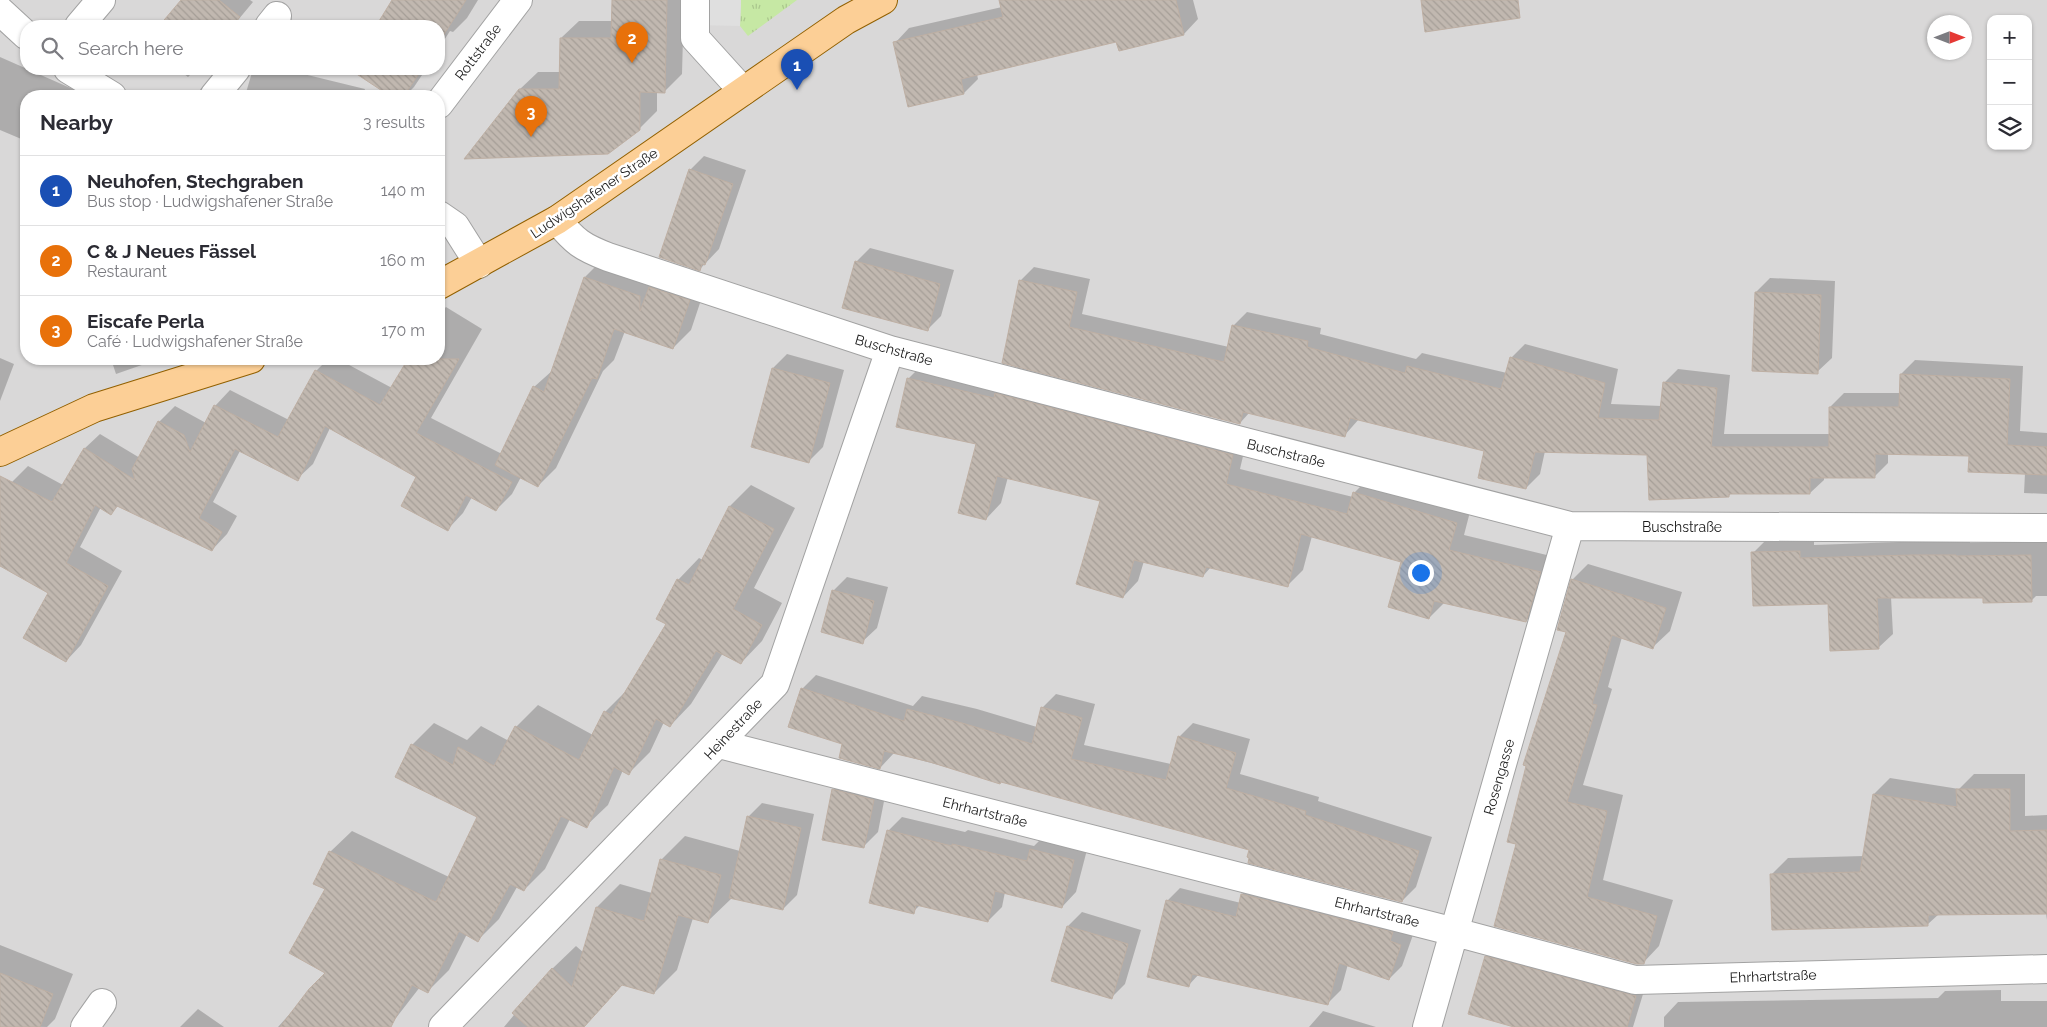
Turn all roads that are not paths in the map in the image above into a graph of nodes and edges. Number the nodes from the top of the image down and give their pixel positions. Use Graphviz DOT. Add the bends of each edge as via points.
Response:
graph roads {
  1 [pos="101,0"];
  2 [pos="518,0"];
  3 [pos="696,0"];
  4 [pos="883,0"];
  5 [pos="0,11"];
  6 [pos="84,20"];
  7 [pos="20,29"];
  8 [pos="78,75"];
  9 [pos="231,75"];
  10 [pos="102,90"];
  11 [pos="219,90"];
  12 [pos="743,91"];
  13 [pos="445,96"];
  14 [pos="445,219"];
  15 [pos="557,220"];
  16 [pos="479,264"];
  17 [pos="445,281"];
  18 [pos="890,350"];
  19 [pos="233,365"];
  20 [pos="0,452"];
  21 [pos="1570,526"];
  22 [pos="2047,528"];
  23 [pos="719,744"];
  24 [pos="1455,932"];
  25 [pos="2047,969"];
  26 [pos="102,1003"];
  27 [pos="85,1027"];
  28 [pos="443,1027"];
  29 [pos="1427,1027"];
  1 -- 6 [label="street"];
  2 -- 13 [label="street, Rottstraße"];
  3 -- 12 [label="street" via="695,38"];
  4 -- 12 [label="main road, Ludwigshafener Straße" via="846,20"];
  5 -- 7 [label="street"];
  8 -- 10 [label="street"];
  9 -- 11 [label="street"];
  12 -- 15 [label="main road, Ludwigshafener Straße"];
  14 -- 16 [label="street" via="455,226"];
  15 -- 16 [label="main road, Ludwigshafener Straße"];
  15 -- 18 [label="street, Buschstraße" via="583,247 608,257"];
  16 -- 17 [label="main road, Ludwigshafener Straße"];
  18 -- 21 [label="street, Buschstraße"];
  18 -- 23 [label="street, Heinestraße" via="775,684"];
  19 -- 20 [label="main road" via="94,408"];
  21 -- 22 [label="street, Buschstraße"];
  21 -- 24 [label="street, Rosengasse"];
  23 -- 24 [label="street, Ehrhartstraße"];
  23 -- 28 [label="street, Heinestraße"];
  24 -- 25 [label="street, Ehrhartstraße" via="1635,980"];
  24 -- 29 [label="street, Rosengasse"];
  26 -- 27 [label="street"];
}
